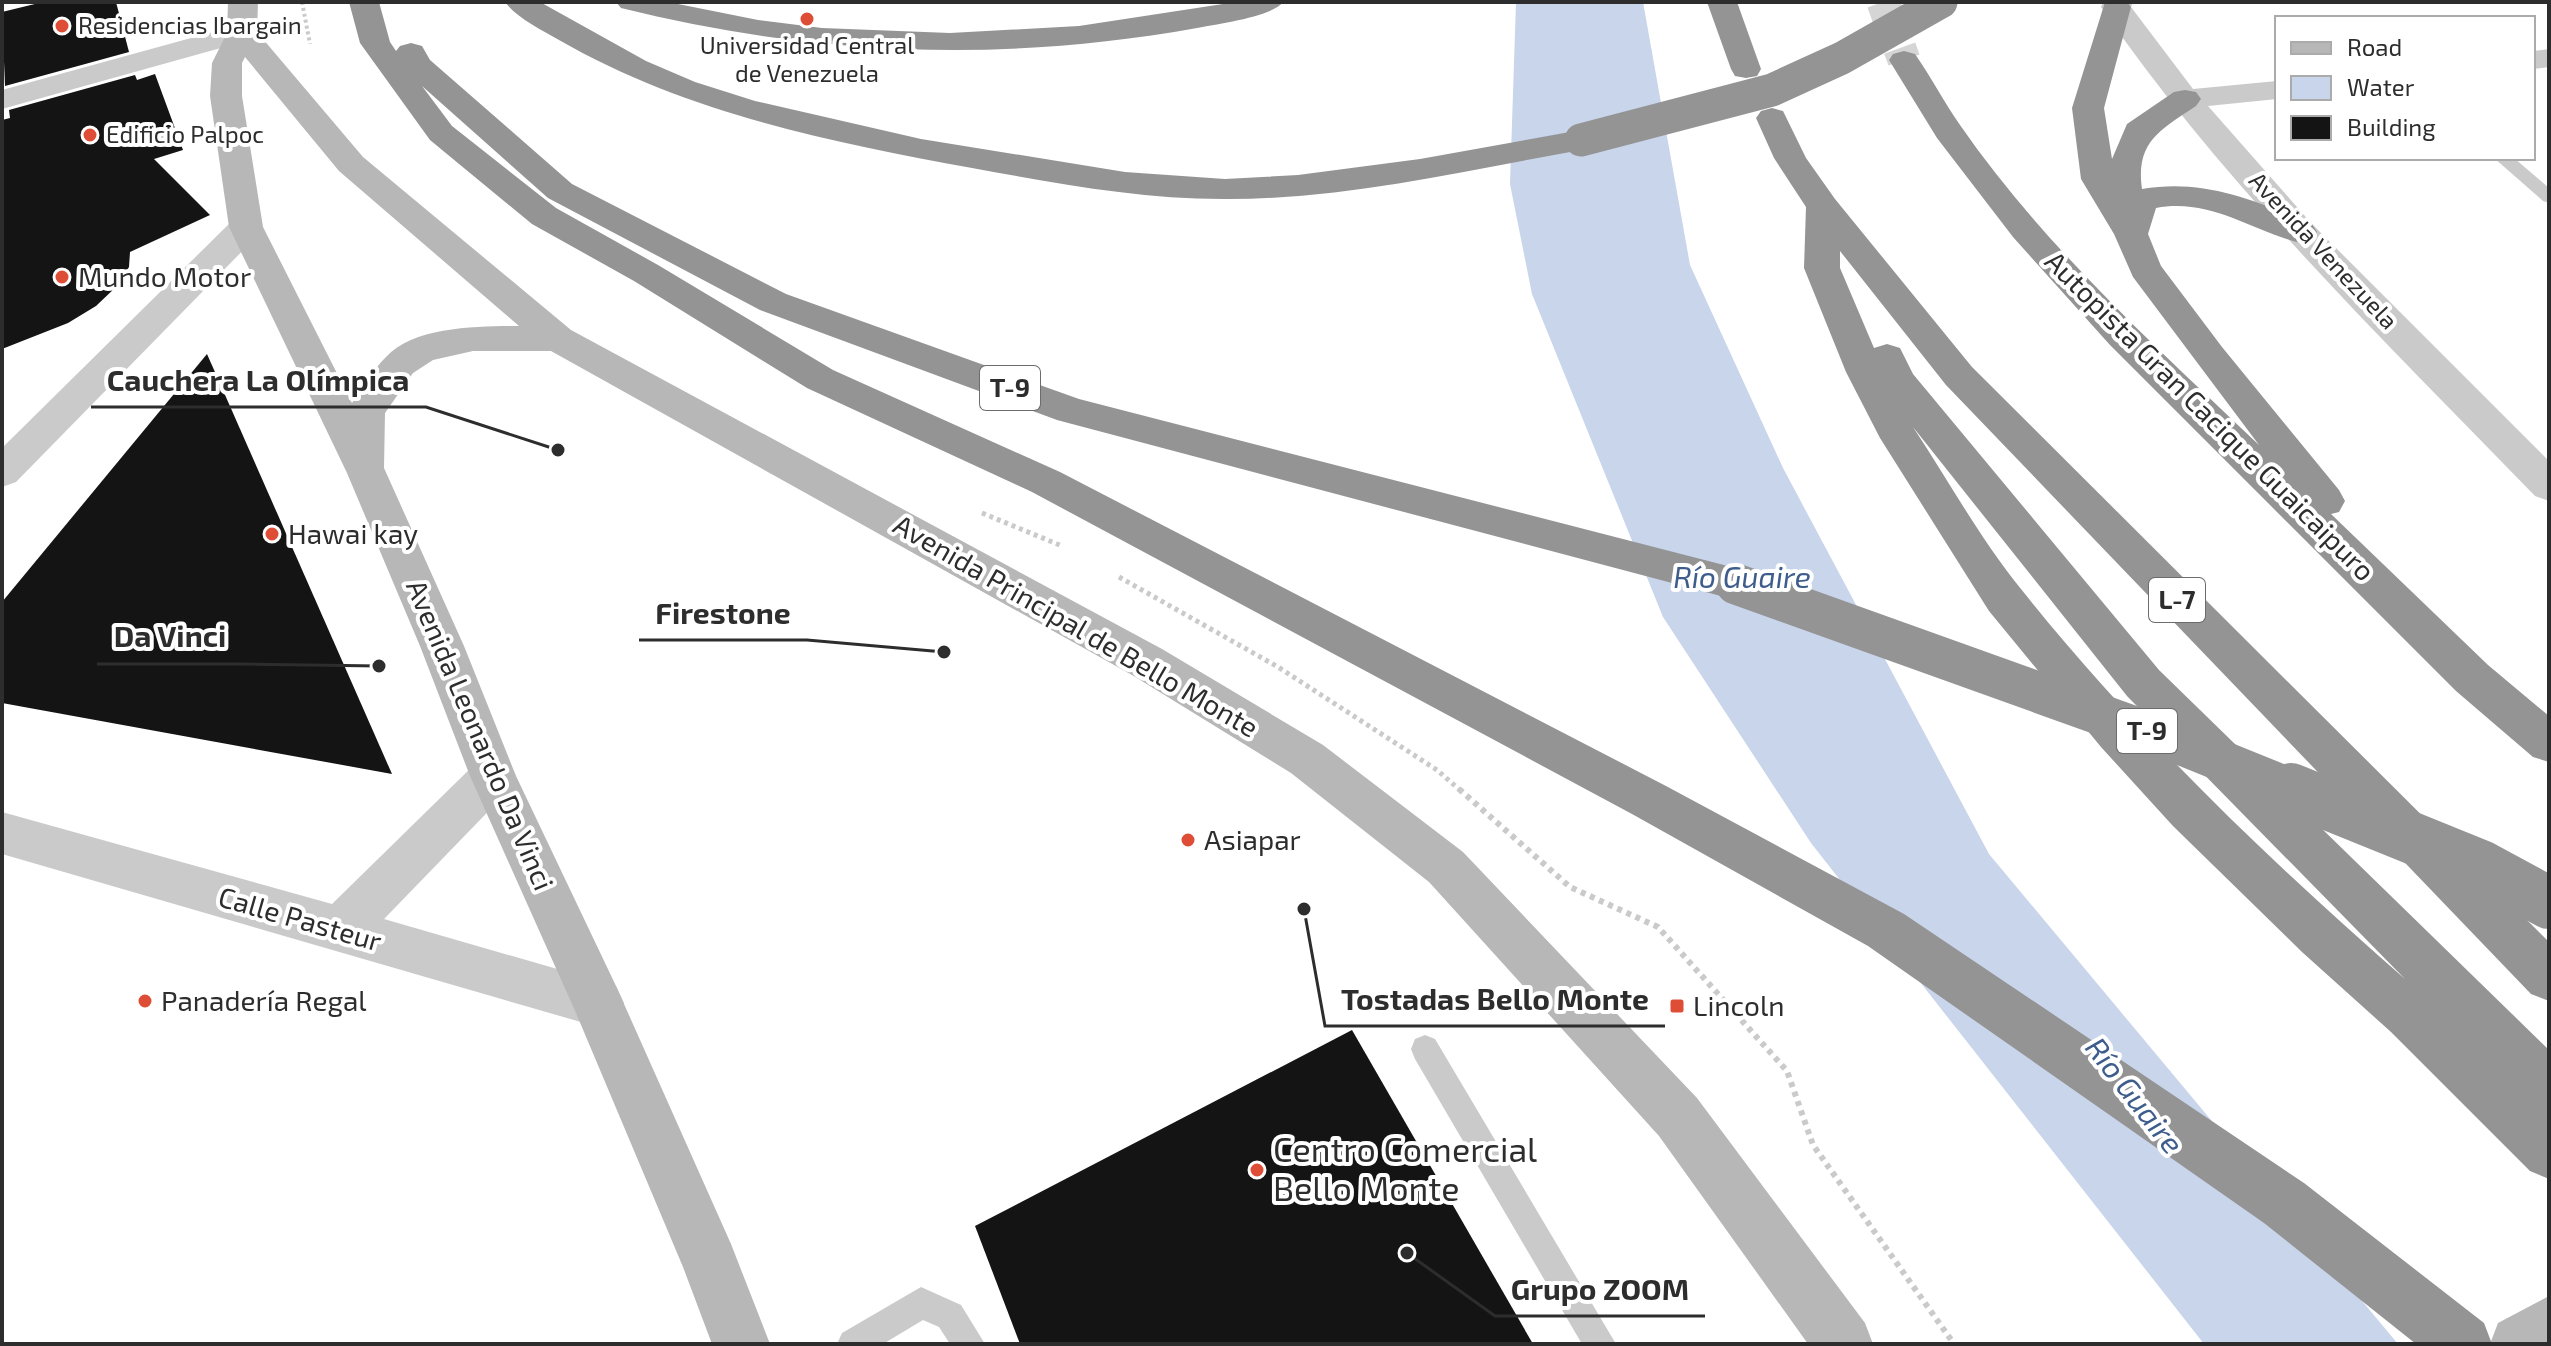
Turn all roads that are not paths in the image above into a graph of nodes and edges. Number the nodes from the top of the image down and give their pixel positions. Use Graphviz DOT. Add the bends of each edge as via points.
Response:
graph roads {
  1 [pos="364,2"];
  2 [pos="389,2"];
  3 [pos="520,2"];
  4 [pos="631,2"];
  5 [pos="1268,2"];
  6 [pos="1722,2"];
  7 [pos="1941,2"];
  8 [pos="2117,5"];
  9 [pos="243,18"];
  10 [pos="1904,60"];
  11 [pos="1746,69"];
  12 [pos="2275,90"];
  13 [pos="2185,99"];
  14 [pos="2,100"];
  15 [pos="1772,118"];
  16 [pos="2505,160"];
  17 [pos="2549,197"];
  18 [pos="1823,207"];
  19 [pos="246,227"];
  20 [pos="2300,232"];
  21 [pos="2131,234"];
  22 [pos="558,339"];
  23 [pos="2,472"];
  24 [pos="367,473"];
  25 [pos="2549,486"];
  26 [pos="2472,678"];
  27 [pos="2549,743"];
  28 [pos="493,776"];
  29 [pos="2,833"];
  30 [pos="2549,903"];
  31 [pos="339,931"];
  32 [pos="2549,977"];
  33 [pos="598,1003"];
  34 [pos="1425,1049"];
  35 [pos="2532,1091"];
  36 [pos="2549,1152"];
  37 [pos="2549,1325"];
  38 [pos="741,1344"];
  39 [pos="853,1344"];
  40 [pos="969,1344"];
  41 [pos="1600,1344"];
  42 [pos="1844,1344"];
  43 [pos="2463,1344"];
  44 [pos="2519,1344"];
  1 -- 43 [label="highway, T-9" via="375,43 441,133 544,216 820,379 1046,482 1886,930 2284,1203"];
  2 -- 30 [label="highway, T-9, bridge" via="416,64 560,191 773,302 1071,410 1736,584 2160,736 2481,866"];
  3 -- 7 [label="highway, bridge" via="624,61 708,97 820,126 1049,172 1159,187 1254,189 1335,183 1581,140 1772,90"];
  4 -- 5 [label="highway" via="787,34 907,43 1061,40 1231,14"];
  6 -- 11 [label="highway"];
  8 -- 13 [label="street, Avenida Venezuela"];
  8 -- 21 [label="highway" via="2088,108 2098,179"];
  9 -- 14 [label="street"];
  9 -- 19 [label="street, Avenida Leonardo Da Vinci" via="227,63 226,96"];
  9 -- 22 [label="street, Avenida Principal de Bello Monte" via="351,164"];
  10 -- 26 [label="highway, Autopista Gran Cacique Guaicaipuro" via="1957,144 2103,315"];
  12 -- 13 [label="street"];
  13 -- 20 [label="street, Avenida Venezuela"];
  13 -- 21 [label="highway" via="2138,131 2123,173"];
  15 -- 18 [label="highway, L-7" via="1790,158"];
  16 -- 17 [label="lane"];
  18 -- 32 [label="highway, L-7" via="1959,376"];
  18 -- 35 [label="highway" via="1896,379 2143,683"];
  19 -- 23 [label="street"];
  19 -- 24 [label="street, Avenida Leonardo Da Vinci"];
  20 -- 21 [label="highway" via="2218,198 2178,193 2141,200"];
  20 -- 25 [label="street, Avenida Venezuela"];
  21 -- 26 [label="highway" via="2145,269 2209,356"];
  22 -- 24 [label="street" via="473,338 421,350 400,364 366,411"];
  22 -- 42 [label="street, Avenida Principal de Bello Monte" via="1147,662 1307,759 1446,867 1678,1117"];
  24 -- 28 [label="street, Avenida Leonardo Da Vinci"];
  26 -- 27 [label="highway, Autopista Gran Cacique Guaicaipuro"];
  28 -- 31 [label="street"];
  28 -- 33 [label="street, Avenida Leonardo Da Vinci"];
  29 -- 31 [label="street, Calle Pasteur"];
  31 -- 33 [label="street, Calle Pasteur"];
  33 -- 38 [label="street, Avenida Leonardo Da Vinci"];
  34 -- 41 [label="lane"];
  35 -- 36 [label="highway"];
  37 -- 44 [label="street"];
  39 -- 40 [label="lane" via="921,1303 950,1316"];
}
